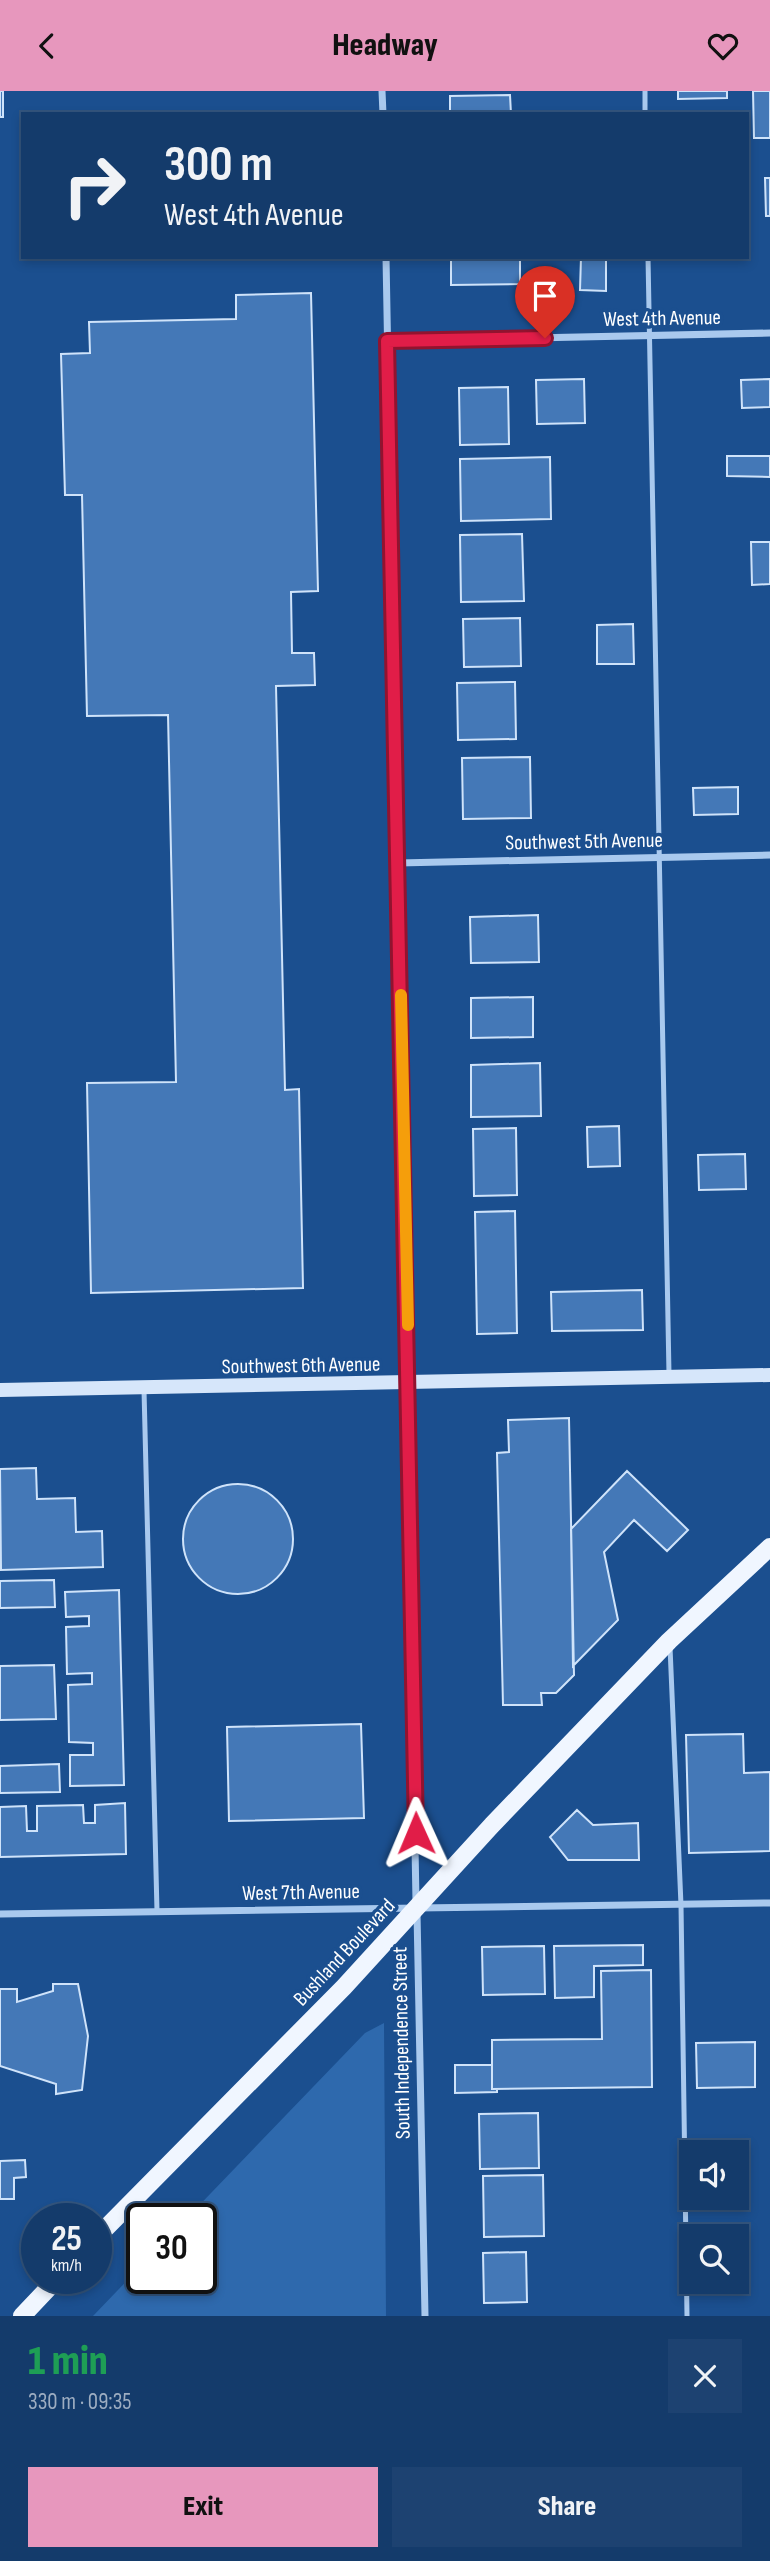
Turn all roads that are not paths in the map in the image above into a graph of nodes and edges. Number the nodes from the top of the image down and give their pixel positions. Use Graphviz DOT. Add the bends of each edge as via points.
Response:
graph roads {
  1 [pos="382,91"];
  2 [pos="645,91"];
  3 [pos="383,112"];
  4 [pos="645,112"];
  5 [pos="386,259"];
  6 [pos="648,259"];
  7 [pos="770,333"];
  8 [pos="650,335"];
  9 [pos="387,341"];
  10 [pos="770,855"];
  11 [pos="660,857"];
  12 [pos="398,863"];
  13 [pos="770,1375"];
  14 [pos="669,1378"];
  15 [pos="409,1384"];
  16 [pos="144,1388"];
  17 [pos="0,1390"];
  18 [pos="770,1547"];
  19 [pos="670,1641"];
  20 [pos="770,1903"];
  21 [pos="681,1905"];
  22 [pos="416,1909"];
  23 [pos="157,1911"];
  24 [pos="0,1914"];
  25 [pos="112,2222"];
  26 [pos="43,2294"];
  27 [pos="22,2316"];
  28 [pos="425,2316"];
  29 [pos="687,2316"];
  1 -- 3 [label="street"];
  2 -- 4 [label="lane"];
  5 -- 9 [label="street, South Independence Street"];
  6 -- 8 [label="lane"];
  7 -- 8 [label="street, West 4th Avenue"];
  8 -- 9 [label="street, West 4th Avenue"];
  8 -- 11 [label="lane"];
  9 -- 12 [label="street, South Independence Street"];
  10 -- 11 [label="street, Southwest 5th Avenue"];
  11 -- 12 [label="street, Southwest 5th Avenue"];
  11 -- 14 [label="lane"];
  12 -- 15 [label="street, South Independence Street"];
  13 -- 14 [label="street, Southwest 6th Avenue"];
  14 -- 15 [label="street, Southwest 6th Avenue"];
  15 -- 16 [label="street, Southwest 6th Avenue"];
  15 -- 22 [label="street, South Independence Street"];
  16 -- 17 [label="street, Southwest 6th Avenue"];
  16 -- 23 [label="lane"];
  18 -- 19 [label="main road, Bushland Boulevard"];
  19 -- 21 [label="lane"];
  19 -- 22 [label="main road, Bushland Boulevard"];
  20 -- 21 [label="street, West 7th Avenue"];
  21 -- 22 [label="street, West 7th Avenue"];
  21 -- 29 [label="lane"];
  22 -- 23 [label="street, West 7th Avenue"];
  22 -- 25 [label="main road, Bushland Boulevard"];
  22 -- 28 [label="street, South Independence Street"];
  23 -- 24 [label="street, West 7th Avenue"];
  26 -- 27 [label="main road"];
}
